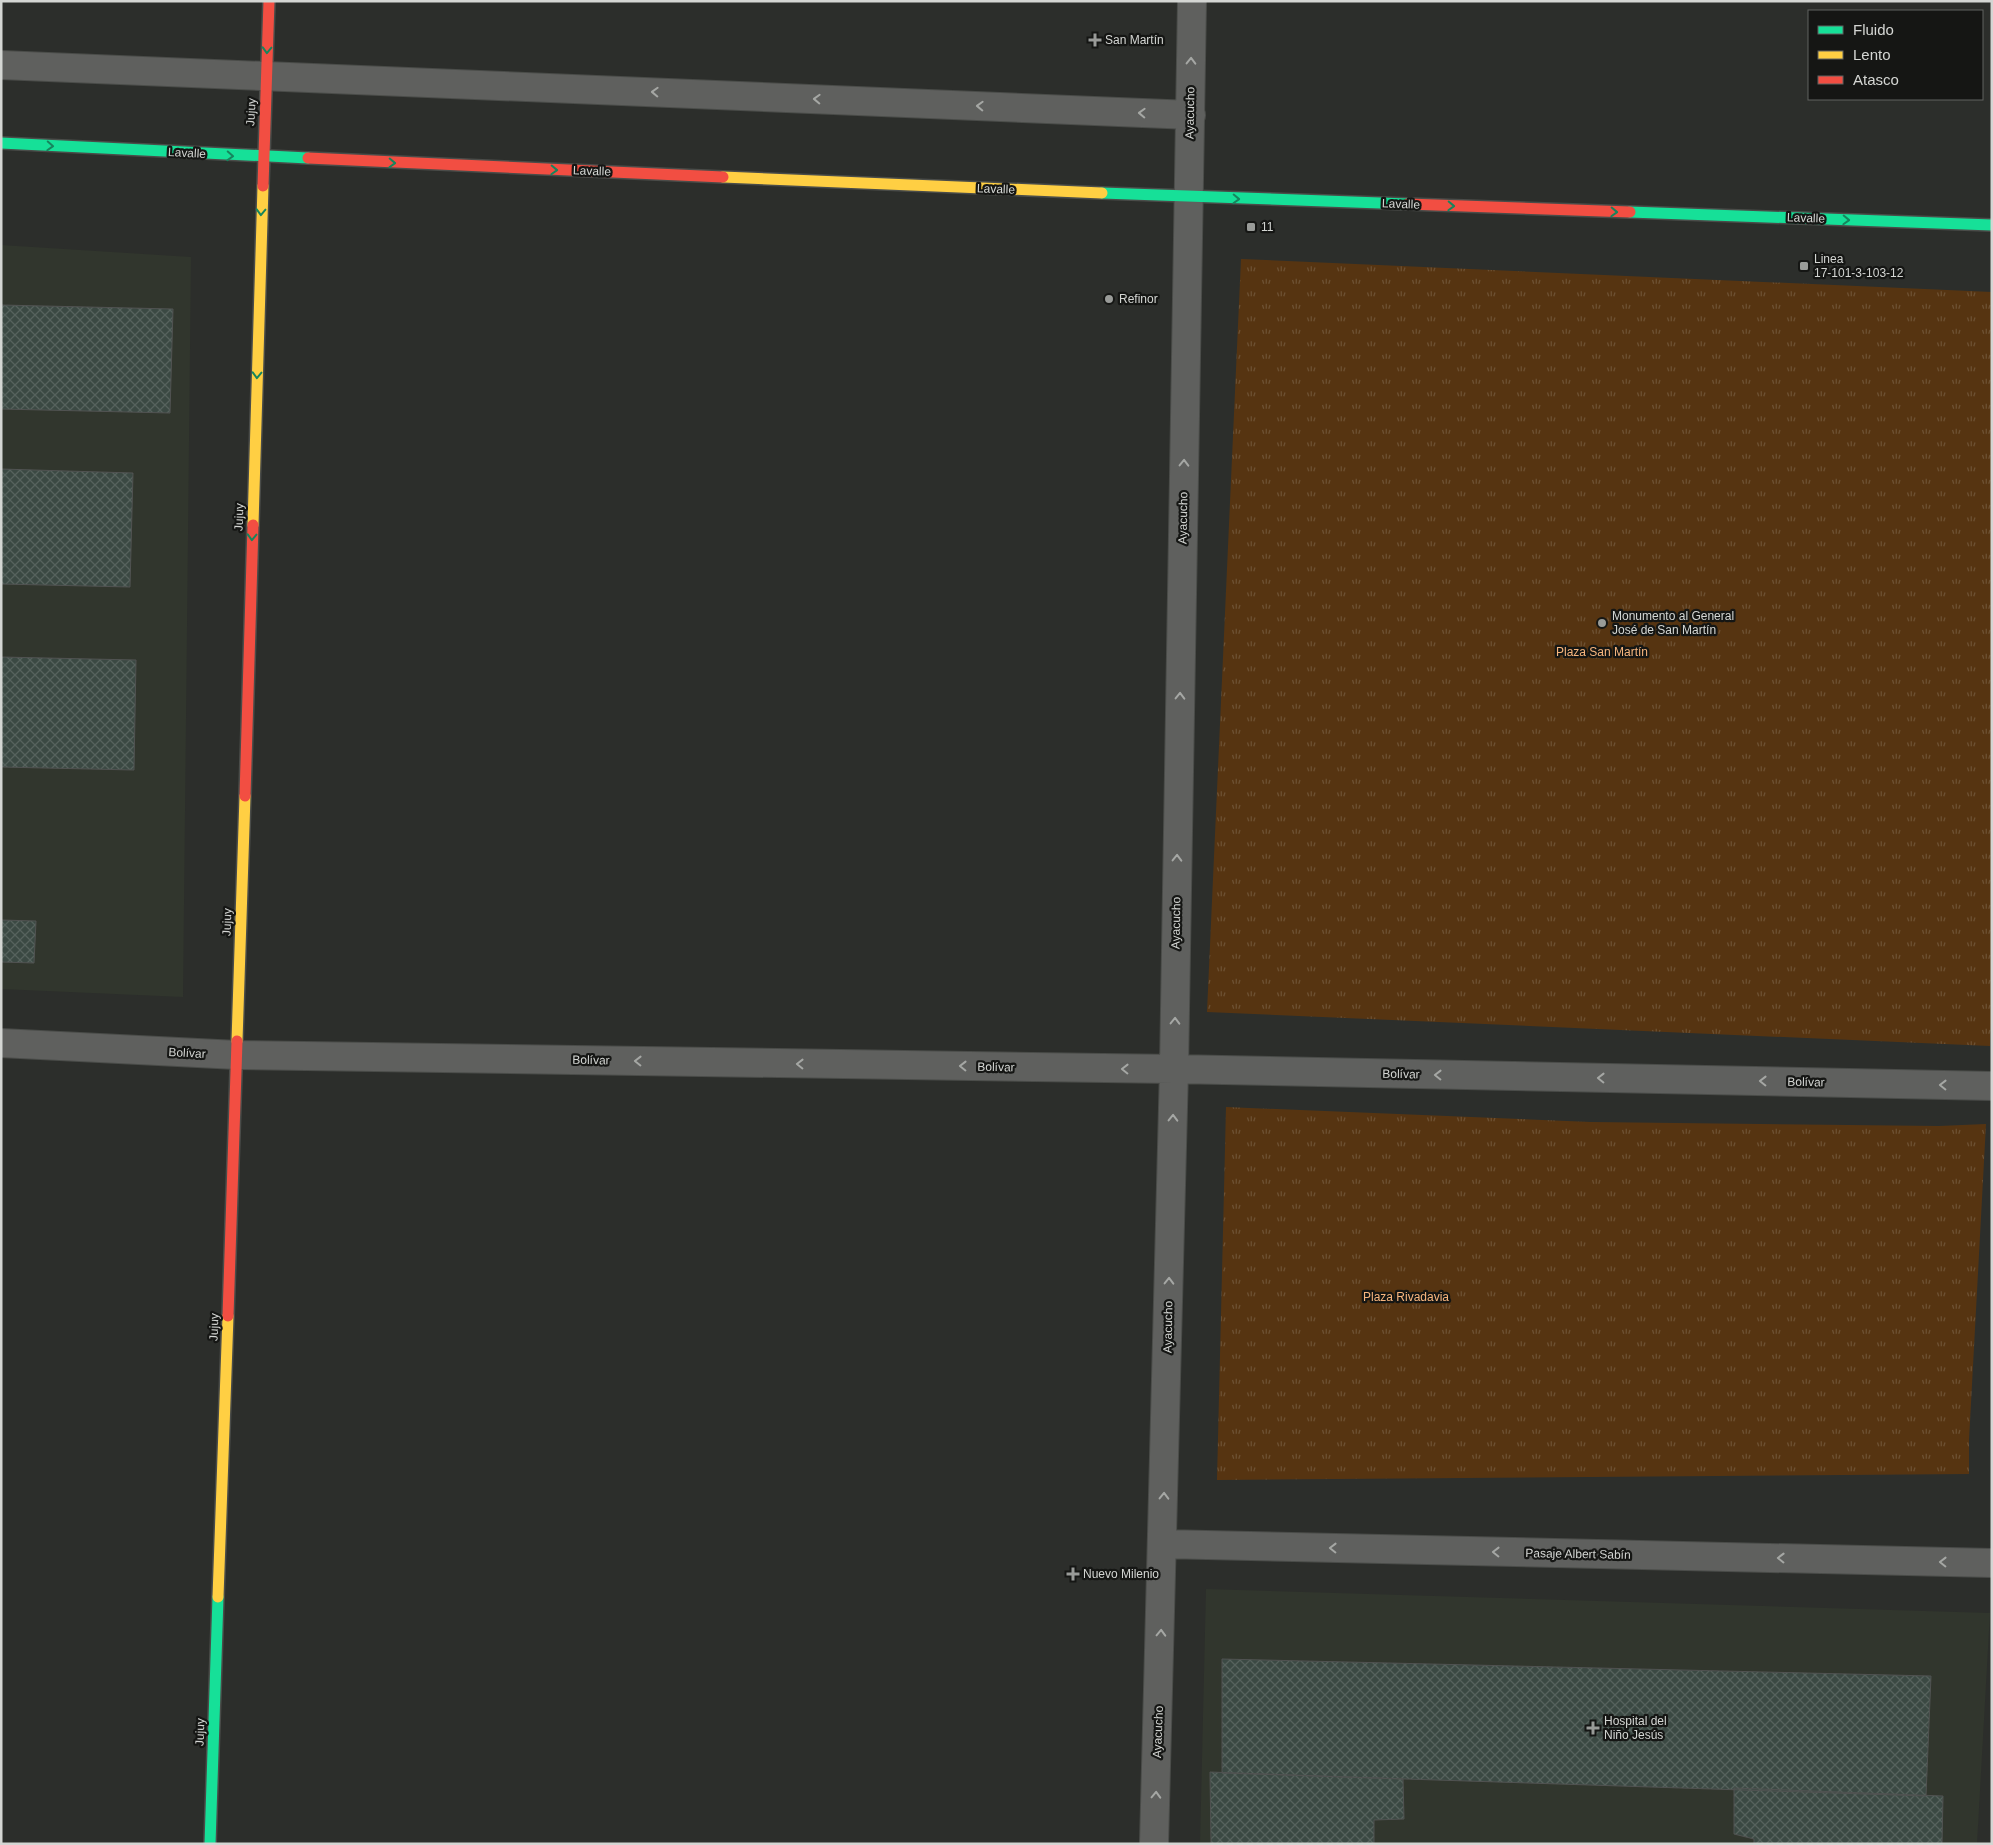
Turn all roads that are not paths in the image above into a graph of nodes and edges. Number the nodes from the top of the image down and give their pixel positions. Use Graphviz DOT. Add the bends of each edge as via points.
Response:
graph roads {
  1 [pos="269,1"];
  2 [pos="1192,1"];
  3 [pos="1,65"];
  4 [pos="266,75"];
  5 [pos="1191,115"];
  6 [pos="1,144"];
  7 [pos="263,157"];
  8 [pos="1188,197"];
  9 [pos="1992,225"];
  10 [pos="1,1043"];
  11 [pos="237,1055"];
  12 [pos="1174,1069"];
  13 [pos="1992,1086"];
  14 [pos="1163,1544"];
  15 [pos="1992,1563"];
  16 [pos="210,1844"];
  17 [pos="1154,1844"];
  1 -- 4 [label="street, Jujuy, one-way"];
  5 -- 2 [label="street, Ayacucho, one-way"];
  3 -- 4 [label="street"];
  5 -- 4 [label="street, one-way"];
  4 -- 7 [label="street, Jujuy"];
  5 -- 8 [label="street, Ayacucho"];
  6 -- 7 [label="street, Lavalle, one-way"];
  7 -- 8 [label="street, Lavalle, one-way"];
  7 -- 11 [label="street, Jujuy, one-way"];
  8 -- 9 [label="street, Lavalle, one-way"];
  12 -- 8 [label="street, Ayacucho, one-way"];
  10 -- 11 [label="street, Bolívar"];
  12 -- 11 [label="street, Bolívar, one-way"];
  11 -- 16 [label="street, Jujuy"];
  13 -- 12 [label="street, Bolívar, one-way"];
  14 -- 12 [label="street, Ayacucho, one-way"];
  15 -- 14 [label="street, Pasaje Albert Sabín, one-way"];
  17 -- 14 [label="street, Ayacucho, one-way"];
}
